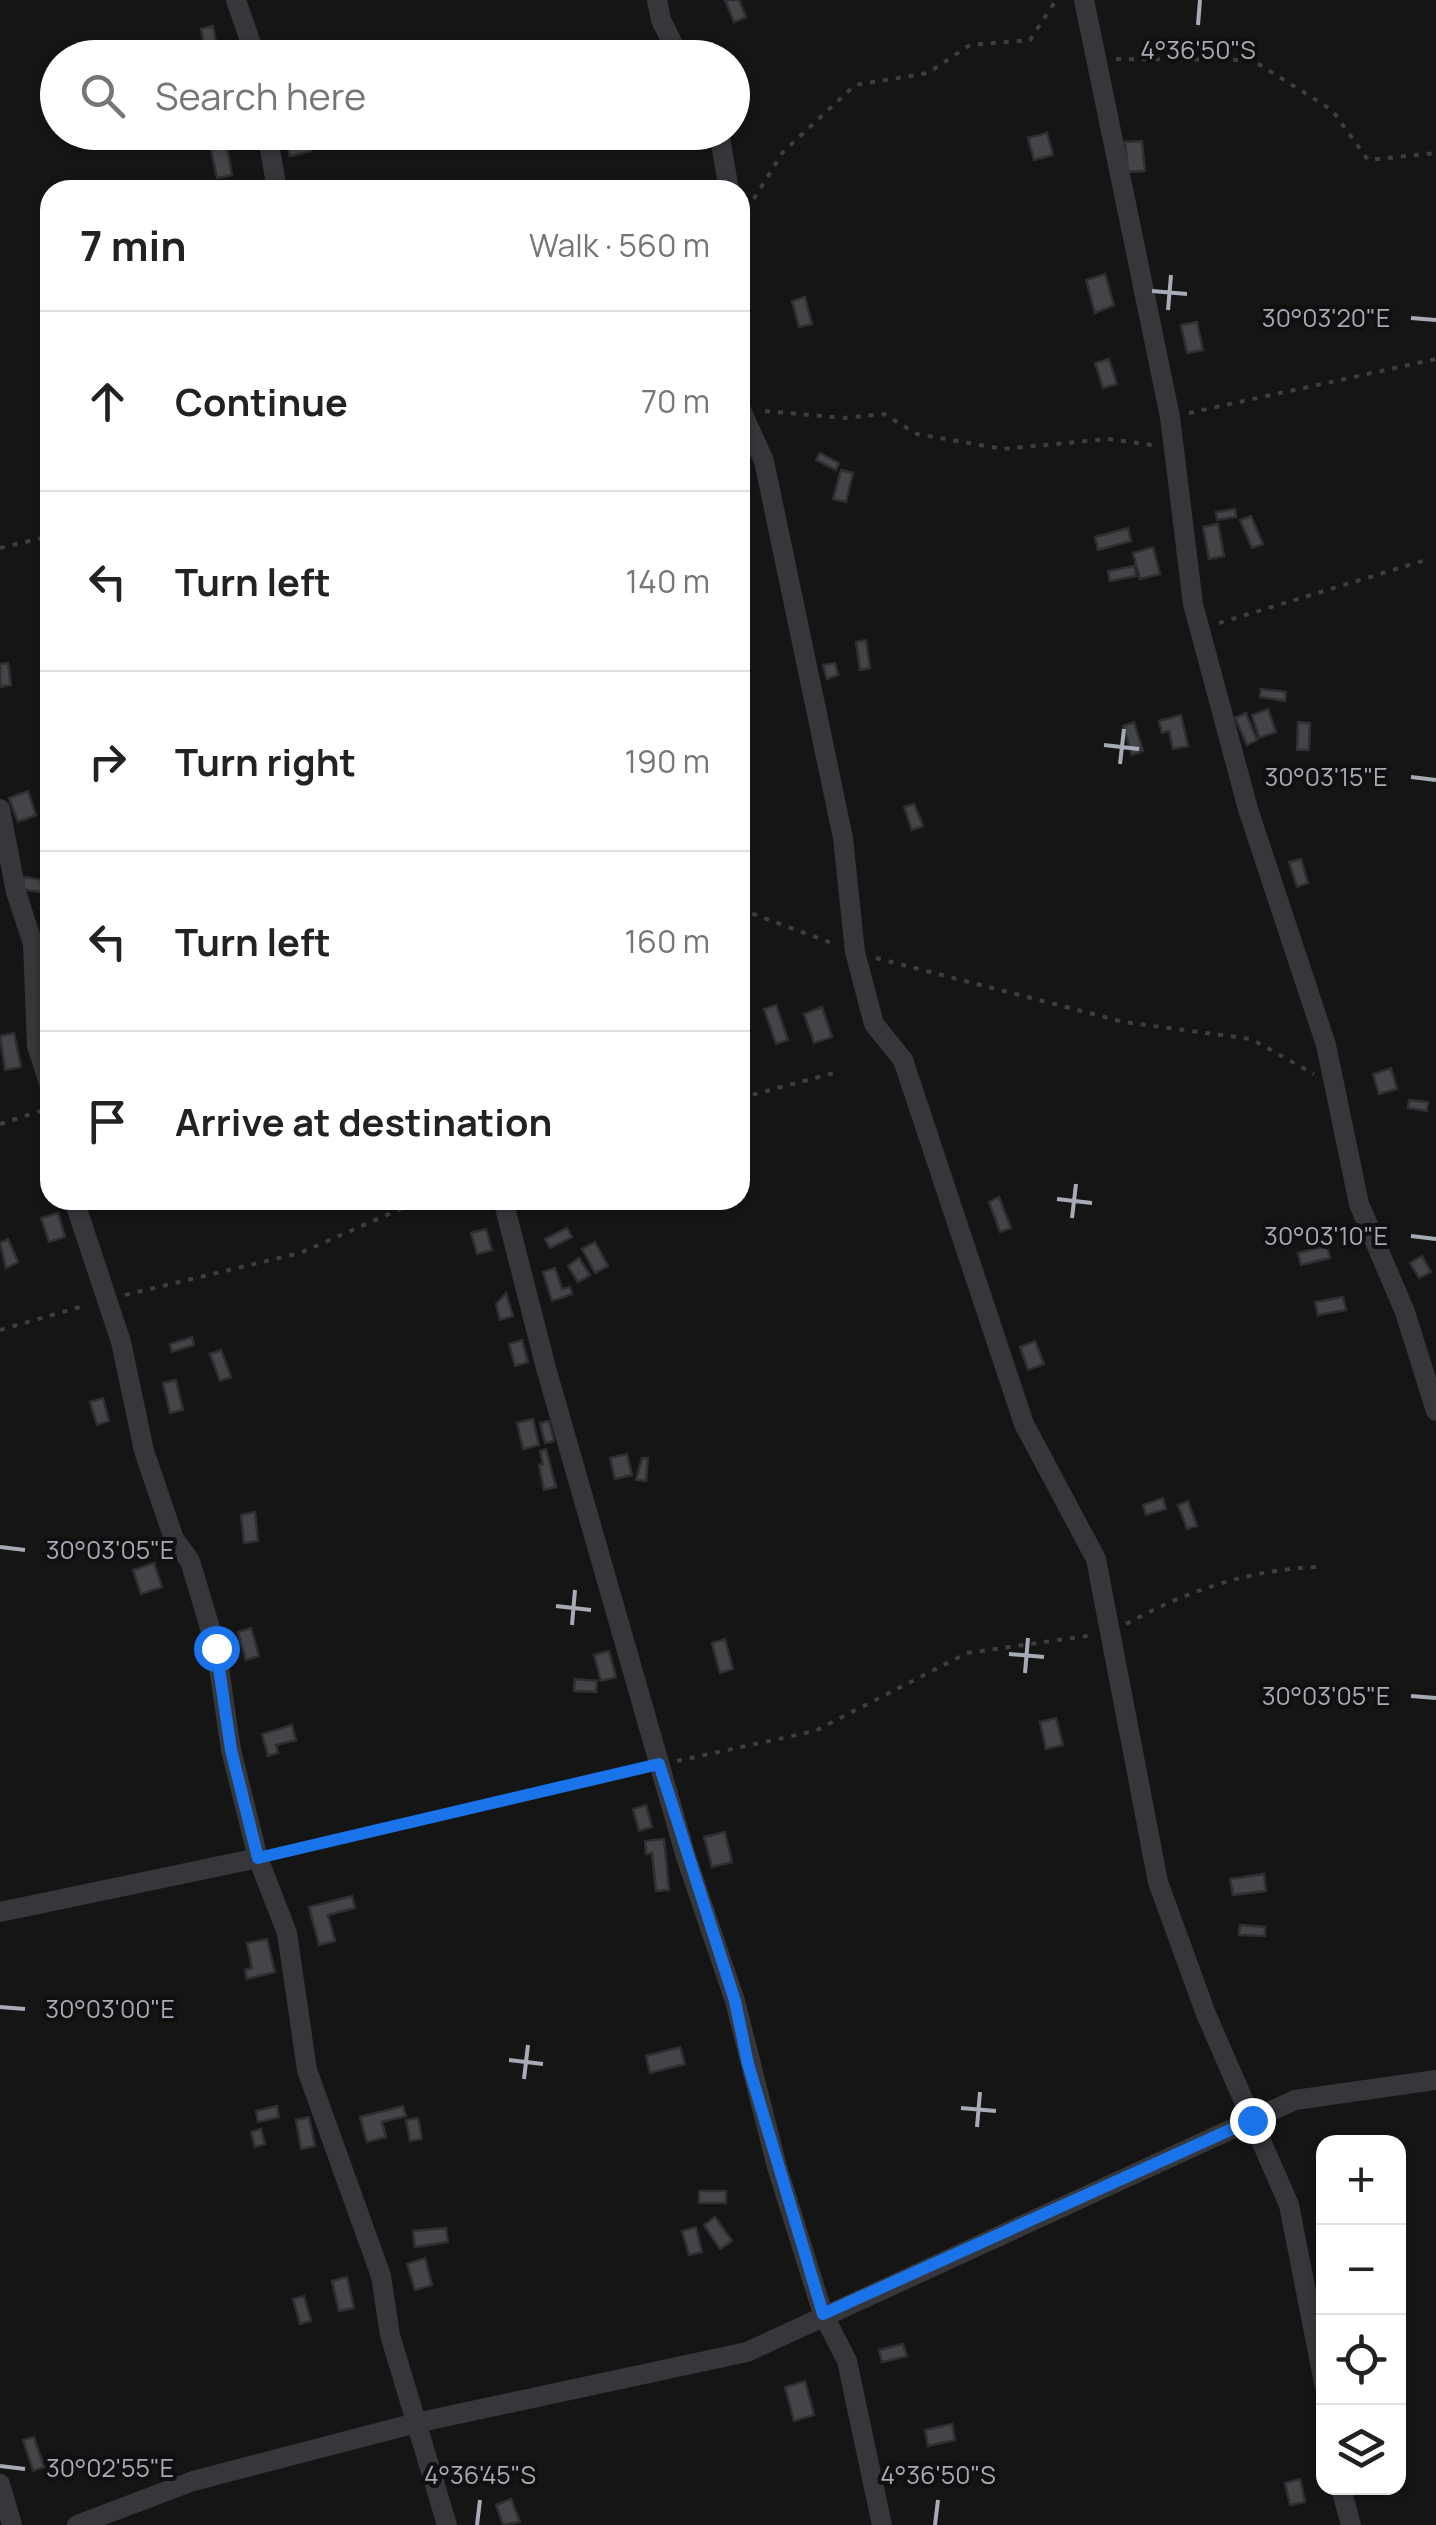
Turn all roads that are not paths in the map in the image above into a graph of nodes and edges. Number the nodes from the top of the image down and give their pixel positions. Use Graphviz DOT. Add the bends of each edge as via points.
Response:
graph roads {
  1 [pos="236,0"];
  2 [pos="657,0"];
  3 [pos="1084,0"];
  4 [pos="250,40"];
  5 [pos="671,40"];
  6 [pos="270,150"];
  7 [pos="722,150"];
  8 [pos="275,180"];
  9 [pos="726,180"];
  10 [pos="750,430"];
  11 [pos="0,809"];
  12 [pos="40,1053"];
  13 [pos="77,1210"];
  14 [pos="506,1210"];
  15 [pos="1436,1411"];
  16 [pos="258,1858"];
  17 [pos="0,1912"];
  18 [pos="1436,2080"];
  19 [pos="1252,2120"];
  20 [pos="823,2314"];
  21 [pos="1316,2342"];
  22 [pos="416,2423"];
  23 [pos="0,2484"];
  24 [pos="1343,2495"];
  25 [pos="12,2525"];
  26 [pos="77,2525"];
  27 [pos="447,2525"];
  28 [pos="882,2525"];
  29 [pos="1352,2525"];
  1 -- 4 [label="street"];
  2 -- 5 [label="street"];
  3 -- 15 [label="street" via="1170,417 1200,628 1248,808 1336,1086 1359,1204 1405,1312"];
  6 -- 8 [label="street"];
  7 -- 9 [label="street"];
  10 -- 19 [label="street" via="764,461 843,838 855,952 874,1024 903,1060 1024,1424 1096,1559 1158,1882"];
  11 -- 12 [label="street" via="33,944"];
  13 -- 16 [label="street" via="121,1342 144,1452 174,1538 190,1561 216,1648 231,1750"];
  14 -- 20 [label="street" via="659,1764 735,2001"];
  16 -- 17 [label="street"];
  16 -- 22 [label="street" via="287,1933 307,2070 381,2276"];
  18 -- 19 [label="street" via="1296,2100"];
  19 -- 20 [label="street"];
  19 -- 21 [label="street" via="1289,2205"];
  20 -- 22 [label="street" via="747,2352"];
  20 -- 28 [label="street" via="847,2361"];
  22 -- 26 [label="street" via="193,2481"];
  22 -- 27 [label="street"];
  23 -- 25 [label="street"];
  24 -- 29 [label="street"];
}
